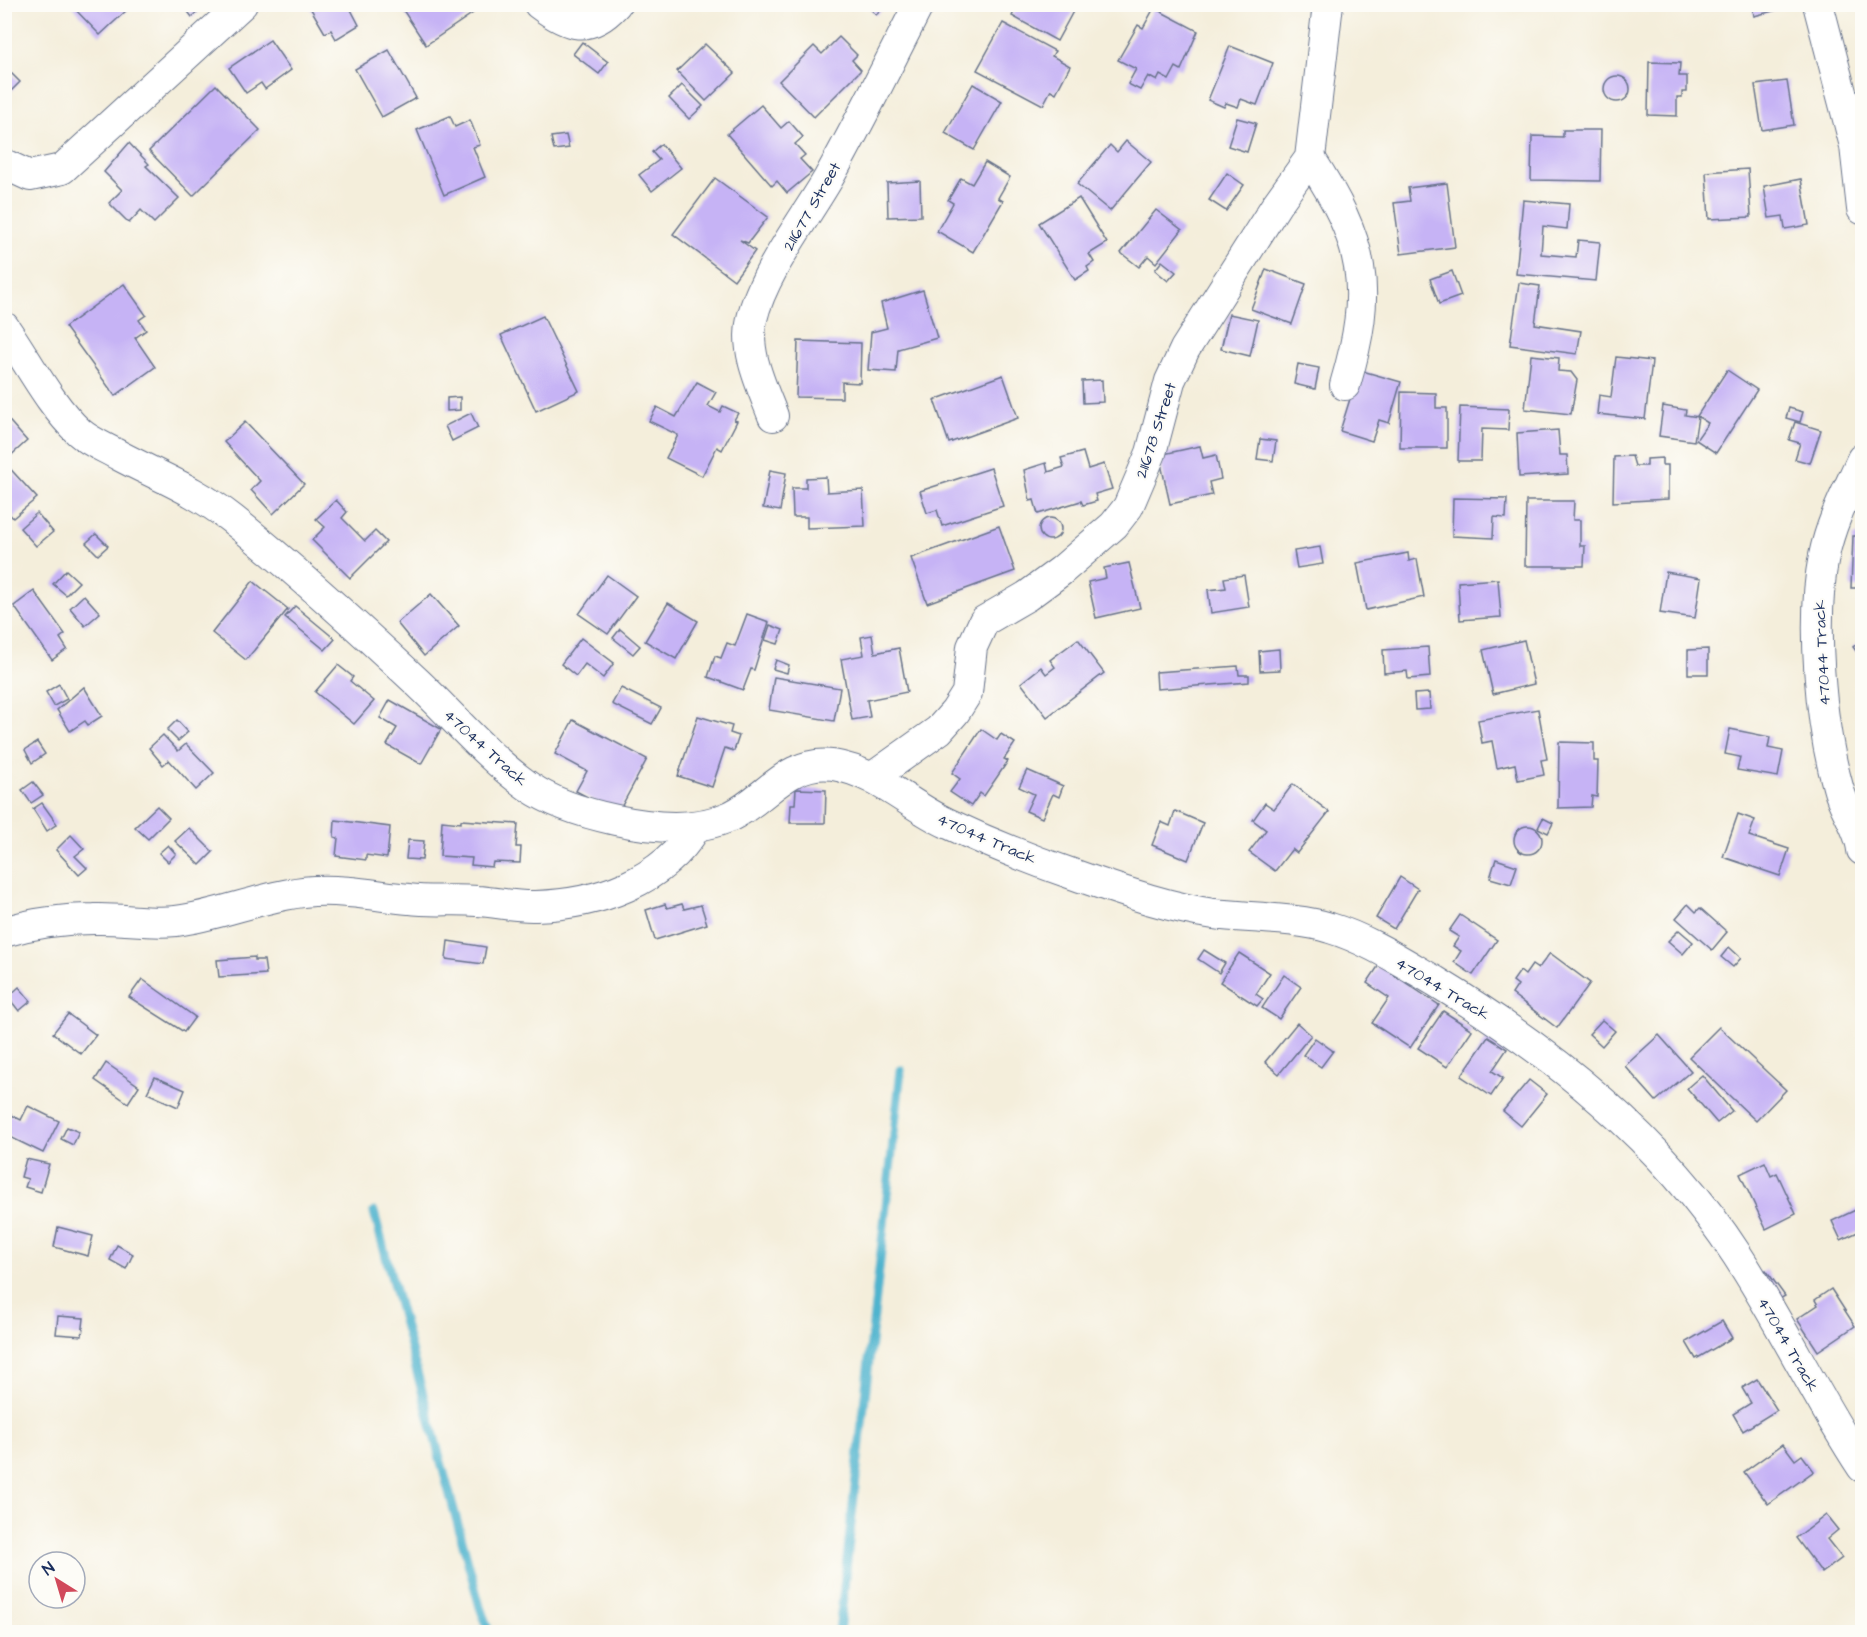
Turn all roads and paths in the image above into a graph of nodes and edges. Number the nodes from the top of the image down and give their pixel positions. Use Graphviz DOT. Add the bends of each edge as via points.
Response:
graph roads {
  1 [pos="242,4"];
  2 [pos="539,4"];
  3 [pos="616,4"];
  4 [pos="919,4"];
  5 [pos="1328,4"];
  6 [pos="1818,4"];
  7 [pos="1310,158"];
  8 [pos="4,164"];
  9 [pos="1863,209"];
  10 [pos="4,327"];
  11 [pos="1346,385"];
  12 [pos="773,417"];
  13 [pos="1863,459"];
  14 [pos="873,777"];
  15 [pos="696,827"];
  16 [pos="1863,850"];
  17 [pos="4,932"];
  18 [pos="1863,1467"];
  1 -- 8 [label="street" via="62,169 30,176"];
  2 -- 3 [label="street" via="559,19 581,25 594,23"];
  4 -- 12 [label="street, 211677 Street" via="829,177 762,289 750,338"];
  5 -- 7 [label="street, 211678 Street"];
  6 -- 9 [label="street" via="1855,146"];
  7 -- 11 [label="street" via="1349,229 1360,259 1359,339"];
  7 -- 14 [label="street, 211678 Street" via="1185,349 1170,381 1151,453 1128,507 1114,525 1027,596 984,621 972,647 967,693 955,712 939,730"];
  10 -- 15 [label="street, 47044 Track" via="61,411 83,436 188,488 230,517 532,790 615,820"];
  13 -- 16 [label="street, 47044 Track" via="1839,507 1824,555 1817,606 1825,722 1838,788"];
  14 -- 15 [label="street, 47044 Track" via="829,764 802,767 773,783 735,814"];
  14 -- 18 [label="street, 47044 Track" via="942,821 1071,874 1155,902 1207,913 1328,927 1395,958 1486,1013 1602,1101 1651,1145 1692,1191 1738,1256"];
  15 -- 17 [label="street" via="684,847 662,867 608,894 572,903 534,906 411,900 316,890 282,894 177,921 94,919 30,924"];
}
